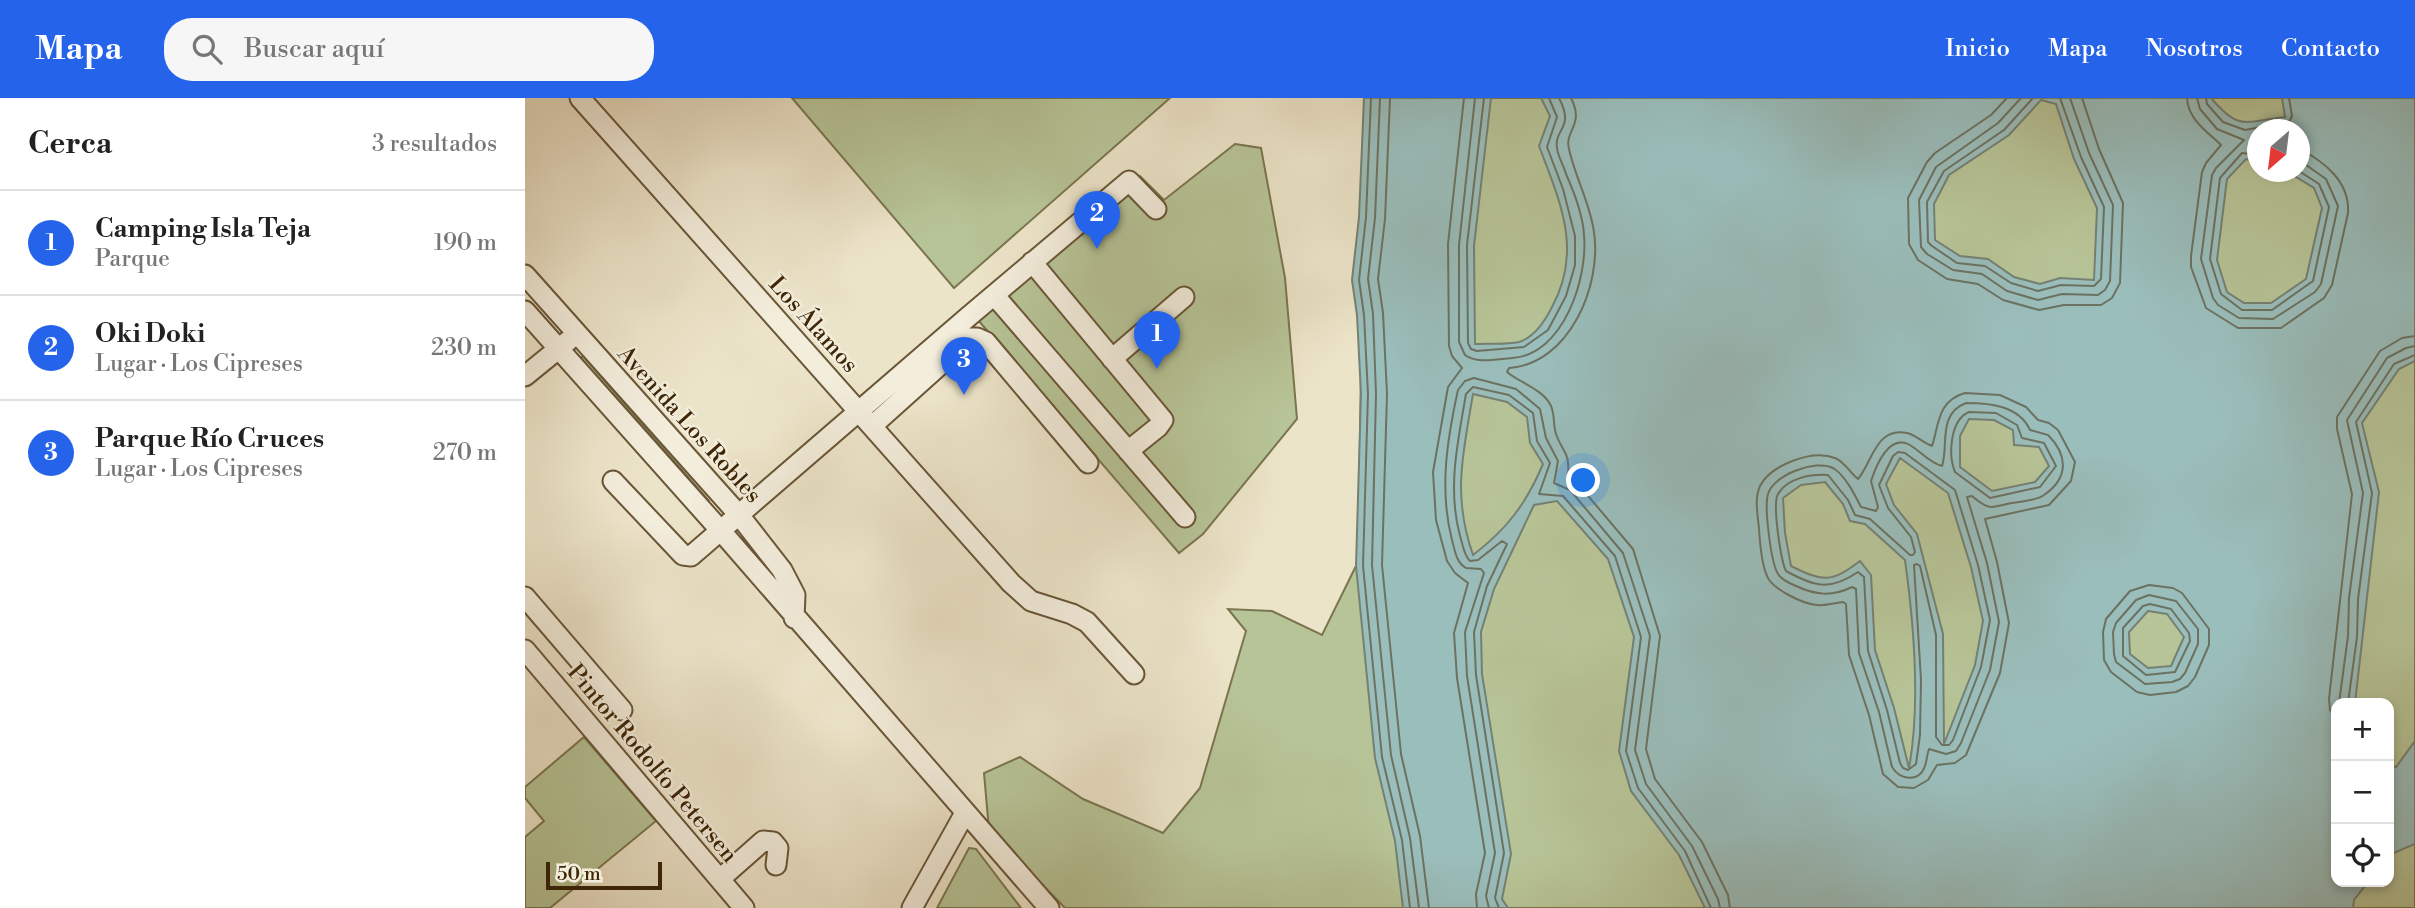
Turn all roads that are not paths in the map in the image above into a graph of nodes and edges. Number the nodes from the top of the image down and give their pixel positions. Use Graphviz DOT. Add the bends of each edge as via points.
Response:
graph roads {
  1 [pos="580,98"];
  2 [pos="1156,209"];
  3 [pos="1032,262"];
  4 [pos="525,275"];
  5 [pos="995,296"];
  6 [pos="1184,297"];
  7 [pos="525,311"];
  8 [pos="576,334"];
  9 [pos="558,348"];
  10 [pos="1112,359"];
  11 [pos="525,376"];
  12 [pos="858,411"];
  13 [pos="872,426"];
  14 [pos="1128,451"];
  15 [pos="1088,463"];
  16 [pos="613,481"];
  17 [pos="739,515"];
  18 [pos="1185,517"];
  19 [pos="721,531"];
  20 [pos="525,597"];
  21 [pos="794,618"];
  22 [pos="525,650"];
  23 [pos="1135,674"];
  24 [pos="622,710"];
  25 [pos="965,813"];
  26 [pos="776,865"];
  27 [pos="720,879"];
  28 [pos="744,908"];
  29 [pos="912,908"];
  30 [pos="1049,908"];
  1 -- 12 [label="street, Los Álamos"];
  2 -- 3 [label="street" via="1129,181"];
  3 -- 5 [label="street"];
  3 -- 10 [label="street"];
  4 -- 8 [label="street, Avenida Los Robles"];
  5 -- 12 [label="street"];
  5 -- 14 [label="street"];
  6 -- 10 [label="street"];
  7 -- 9 [label="street, Avenida Los Robles"];
  8 -- 9 [label="street"];
  8 -- 17 [label="street, Avenida Los Robles"];
  9 -- 11 [label="street"];
  9 -- 19 [label="street, Avenida Los Robles"];
  10 -- 14 [label="street" via="1163,420"];
  12 -- 13 [label="street, Los Álamos"];
  12 -- 17 [label="street"];
  13 -- 15 [label="street" via="969,338 977,338 986,342"];
  13 -- 23 [label="street, Los Álamos" via="1011,583 1031,601 1087,622"];
  14 -- 18 [label="street"];
  16 -- 19 [label="street" via="683,555 691,556"];
  17 -- 19 [label="street"];
  17 -- 21 [label="street, Avenida Los Robles" via="782,570 795,595"];
  19 -- 21 [label="street, Avenida Los Robles"];
  20 -- 24 [label="street"];
  21 -- 25 [label="street, Avenida Los Robles"];
  22 -- 27 [label="street, Pintor Rodolfo Petersen"];
  25 -- 29 [label="street"];
  25 -- 30 [label="street, Avenida Los Robles"];
  26 -- 27 [label="street" via="778,848 763,841"];
  27 -- 28 [label="street, Pintor Rodolfo Petersen"];
}
